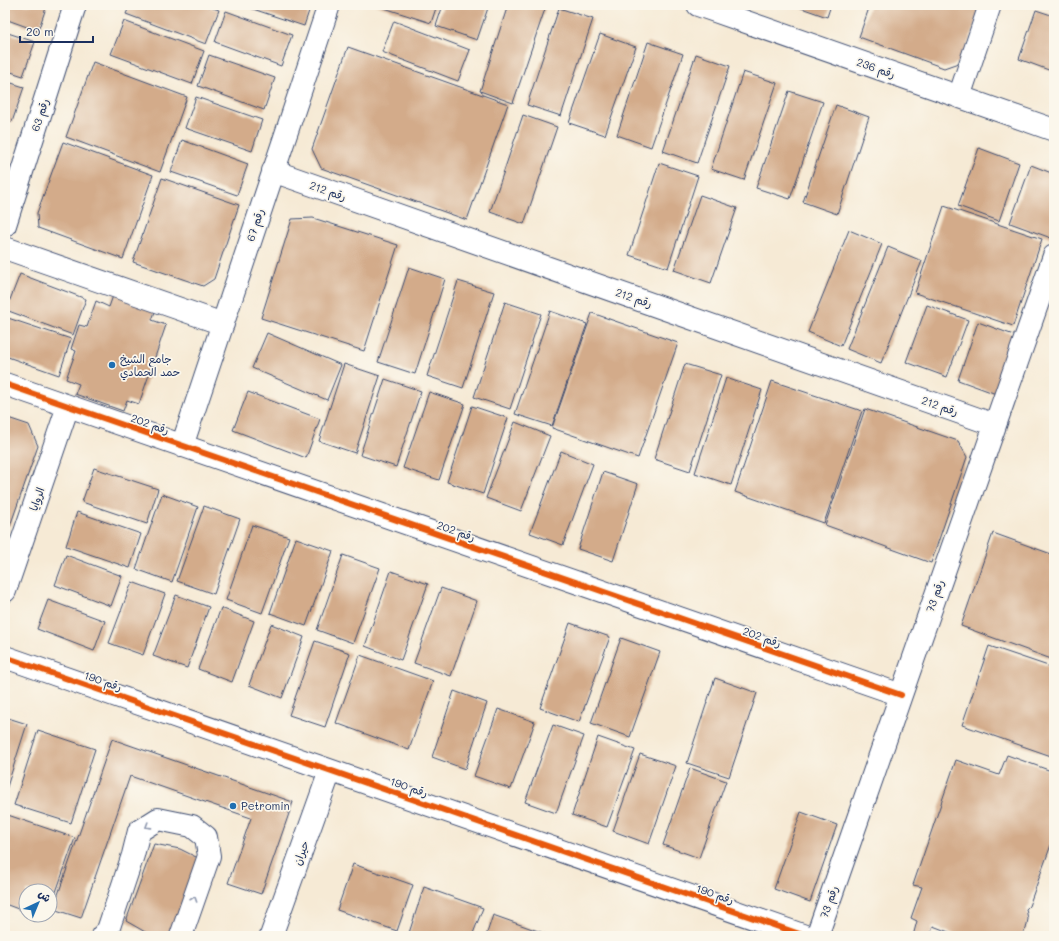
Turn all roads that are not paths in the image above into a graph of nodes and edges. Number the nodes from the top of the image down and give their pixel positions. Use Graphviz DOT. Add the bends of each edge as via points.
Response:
graph roads {
  1 [pos="75,5"];
  2 [pos="329,5"];
  3 [pos="698,5"];
  4 [pos="990,5"];
  5 [pos="959,97"];
  6 [pos="1054,130"];
  7 [pos="273,171"];
  8 [pos="5,225"];
  9 [pos="5,248"];
  10 [pos="1054,256"];
  11 [pos="223,324"];
  12 [pos="5,384"];
  13 [pos="68,406"];
  14 [pos="995,425"];
  15 [pos="182,446"];
  16 [pos="5,591"];
  17 [pos="5,658"];
  18 [pos="901,695"];
  19 [pos="330,771"];
  20 [pos="102,936"];
  21 [pos="181,936"];
  22 [pos="271,936"];
  23 [pos="806,936"];
  24 [pos="817,936"];
  1 -- 8 [label="street, رقم 63"];
  2 -- 7 [label="street, رقم 67"];
  3 -- 5 [label="street, رقم 236"];
  4 -- 5 [label="street"];
  5 -- 6 [label="street, رقم 236"];
  7 -- 11 [label="street, رقم 67"];
  7 -- 14 [label="street, رقم 212"];
  9 -- 11 [label="street"];
  10 -- 14 [label="street, رقم 73"];
  11 -- 15 [label="street, رقم 67"];
  12 -- 13 [label="street, رقم 202"];
  13 -- 15 [label="street, رقم 202"];
  13 -- 16 [label="street, الروايا"];
  14 -- 18 [label="street, رقم 73"];
  15 -- 18 [label="street, رقم 202"];
  17 -- 19 [label="street, رقم 190"];
  18 -- 24 [label="street, رقم 73"];
  19 -- 22 [label="street, حيران"];
  19 -- 23 [label="street, رقم 190"];
  21 -- 20 [label="street, one-way" via="209,856 206,837 192,826 158,819 139,831 108,930"];
}
